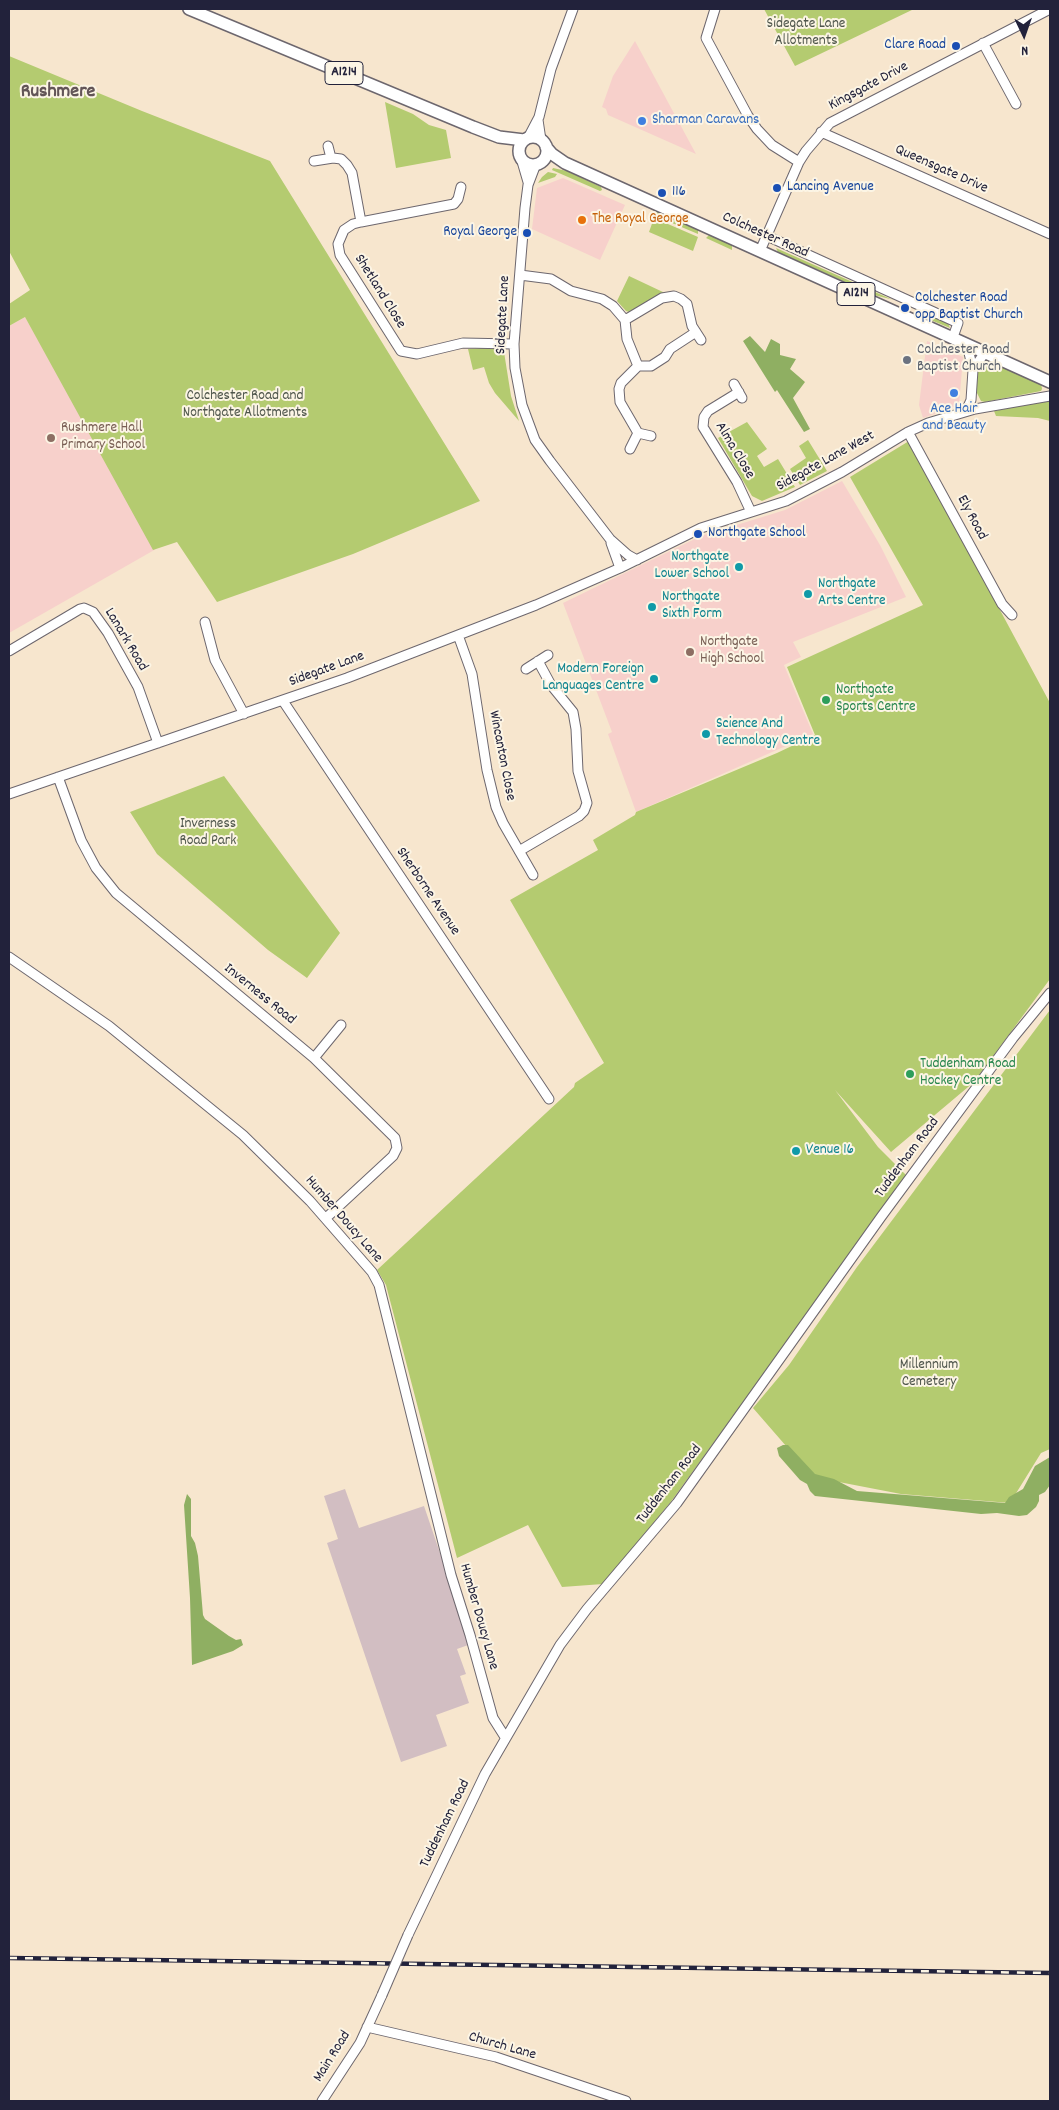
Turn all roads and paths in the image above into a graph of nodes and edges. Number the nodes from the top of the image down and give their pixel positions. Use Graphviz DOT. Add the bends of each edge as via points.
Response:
graph roads {
  1 [pos="189,9"];
  2 [pos="573,9"];
  3 [pos="715,9"];
  4 [pos="1050,9"];
  5 [pos="983,43"];
  6 [pos="1016,104"];
  7 [pos="539,117"];
  8 [pos="821,132"];
  9 [pos="499,137"];
  10 [pos="526,139"];
  11 [pos="544,143"];
  12 [pos="328,146"];
  13 [pos="520,156"];
  14 [pos="331,158"];
  15 [pos="314,161"];
  16 [pos="799,162"];
  17 [pos="538,163"];
  18 [pos="565,163"];
  19 [pos="528,185"];
  20 [pos="460,188"];
  21 [pos="361,222"];
  22 [pos="1050,234"];
  23 [pos="767,236"];
  24 [pos="760,250"];
  25 [pos="520,275"];
  26 [pos="625,320"];
  27 [pos="957,339"];
  28 [pos="514,344"];
  29 [pos="985,352"];
  30 [pos="638,366"];
  31 [pos="973,370"];
  32 [pos="1050,382"];
  33 [pos="738,391"];
  34 [pos="1050,396"];
  35 [pos="966,411"];
  36 [pos="908,432"];
  37 [pos="638,433"];
  38 [pos="651,436"];
  39 [pos="630,449"];
  40 [pos="751,512"];
  41 [pos="610,539"];
  42 [pos="638,560"];
  43 [pos="620,568"];
  44 [pos="1012,615"];
  45 [pos="205,622"];
  46 [pos="458,635"];
  47 [pos="9,651"];
  48 [pos="548,655"];
  49 [pos="538,661"];
  50 [pos="526,669"];
  51 [pos="283,701"];
  52 [pos="244,714"];
  53 [pos="158,743"];
  54 [pos="58,777"];
  55 [pos="9,794"];
  56 [pos="519,851"];
  57 [pos="533,875"];
  58 [pos="9,957"];
  59 [pos="1050,992"];
  60 [pos="341,1025"];
  61 [pos="314,1058"];
  62 [pos="549,1099"];
  63 [pos="326,1218"];
  64 [pos="505,1737"];
  65 [pos="367,2027"];
  66 [pos="322,2101"];
  67 [pos="626,2101"];
  1 -- 9 [label="main road, A1214"];
  2 -- 7 [label="street" via="551,69"];
  3 -- 16 [label="street" via="706,38 748,116 764,137"];
  4 -- 5 [label="street, Kingsgate Drive"];
  5 -- 6 [label="street"];
  5 -- 8 [label="street, Kingsgate Drive" via="830,123"];
  7 -- 10 [label="street"];
  7 -- 11 [label="street"];
  8 -- 16 [label="street, Kingsgate Drive"];
  8 -- 22 [label="street, Queensgate Drive"];
  9 -- 10 [label="main road, A1214"];
  9 -- 13 [label="main road, A1214"];
  10 -- 11 [label="main road" via="535,137"];
  10 -- 13 [label="main road" via="520,146"];
  11 -- 17 [label="main road" via="545,155"];
  11 -- 18 [label="main road, Colchester Road / A1214"];
  12 -- 14 [label="street"];
  13 -- 17 [label="main road" via="528,163"];
  13 -- 19 [label="street, Sidegate Lane"];
  14 -- 15 [label="street"];
  14 -- 21 [label="street" via="341,159 352,172"];
  16 -- 23 [label="street, Kingsgate Drive"];
  17 -- 18 [label="main road, Colchester Road / A1214"];
  17 -- 19 [label="street, Sidegate Lane"];
  18 -- 24 [label="main road, Colchester Road / A1214"];
  19 -- 25 [label="street, Sidegate Lane"];
  20 -- 21 [label="street, Shetland Close" via="454,204"];
  21 -- 28 [label="street, Shetland Close" via="344,230 338,244 340,255 397,347 406,354 417,354 463,343"];
  23 -- 24 [label="street, Kingsgate Drive"];
  23 -- 27 [label="street, Colchester Road" via="958,324"];
  24 -- 27 [label="main road, Colchester Road / A1214"];
  25 -- 26 [label="street" via="551,279 577,294 602,299"];
  25 -- 28 [label="street, Sidegate Lane"];
  26 -- 30 [label="street" via="627,339"];
  26 -- 30 [label="street" via="662,298 674,296 686,304 698,336 670,349 652,366"];
  27 -- 29 [label="main road, Colchester Road / A1214"];
  27 -- 31 [label="street, Colchester Road" via="968,350"];
  28 -- 41 [label="street, Sidegate Lane" via="518,388 535,440"];
  29 -- 31 [label="street, Colchester Road"];
  29 -- 32 [label="main road, Colchester Road / A1214"];
  30 -- 37 [label="street" via="621,383 618,393"];
  31 -- 35 [label="street, Colchester Road" via="971,400"];
  33 -- 40 [label="street, Alma Close" via="708,411 703,427 742,490"];
  34 -- 35 [label="street, Sidegate Lane West"];
  35 -- 36 [label="street, Sidegate Lane West"];
  36 -- 40 [label="street, Sidegate Lane West" via="810,489"];
  36 -- 44 [label="street, Ely Road" via="1002,604"];
  37 -- 38 [label="street"];
  37 -- 39 [label="street"];
  40 -- 42 [label="street, Sidegate Lane West" via="701,528"];
  41 -- 42 [label="street, Sidegate Lane"];
  41 -- 43 [label="street, Sidegate Lane"];
  42 -- 43 [label="street, Sidegate Lane West"];
  43 -- 46 [label="street, Sidegate Lane"];
  45 -- 52 [label="street" via="215,660"];
  46 -- 51 [label="street, Sidegate Lane"];
  46 -- 56 [label="street, Wincanton Close" via="472,674 493,797"];
  47 -- 53 [label="street, Lanark Road" via="80,609 93,612 102,622 138,687"];
  48 -- 49 [label="street"];
  49 -- 50 [label="street"];
  49 -- 56 [label="street" via="574,717 578,771 587,802 579,816"];
  51 -- 52 [label="street, Sidegate Lane"];
  51 -- 62 [label="street, Sherborne Avenue"];
  52 -- 53 [label="street, Sidegate Lane"];
  53 -- 54 [label="street, Sidegate Lane"];
  54 -- 55 [label="street, Sidegate Lane"];
  54 -- 61 [label="street, Inverness Road" via="81,840 96,868 116,893"];
  56 -- 57 [label="street, Wincanton Close"];
  58 -- 63 [label="street, Humber Doucy Lane" via="109,1026 243,1135"];
  59 -- 64 [label="street, Tuddenham Road" via="881,1217 677,1503 560,1645"];
  60 -- 61 [label="street"];
  61 -- 63 [label="street, Inverness Road" via="369,1111 396,1142 397,1148 393,1156"];
  63 -- 64 [label="street, Humber Doucy Lane" via="372,1272 379,1286 451,1575 493,1718"];
  64 -- 65 [label="street, Tuddenham Road, bridge" via="408,1935"];
  65 -- 66 [label="street, Main Road"];
  65 -- 67 [label="street, Church Lane" via="496,2057"];
}
